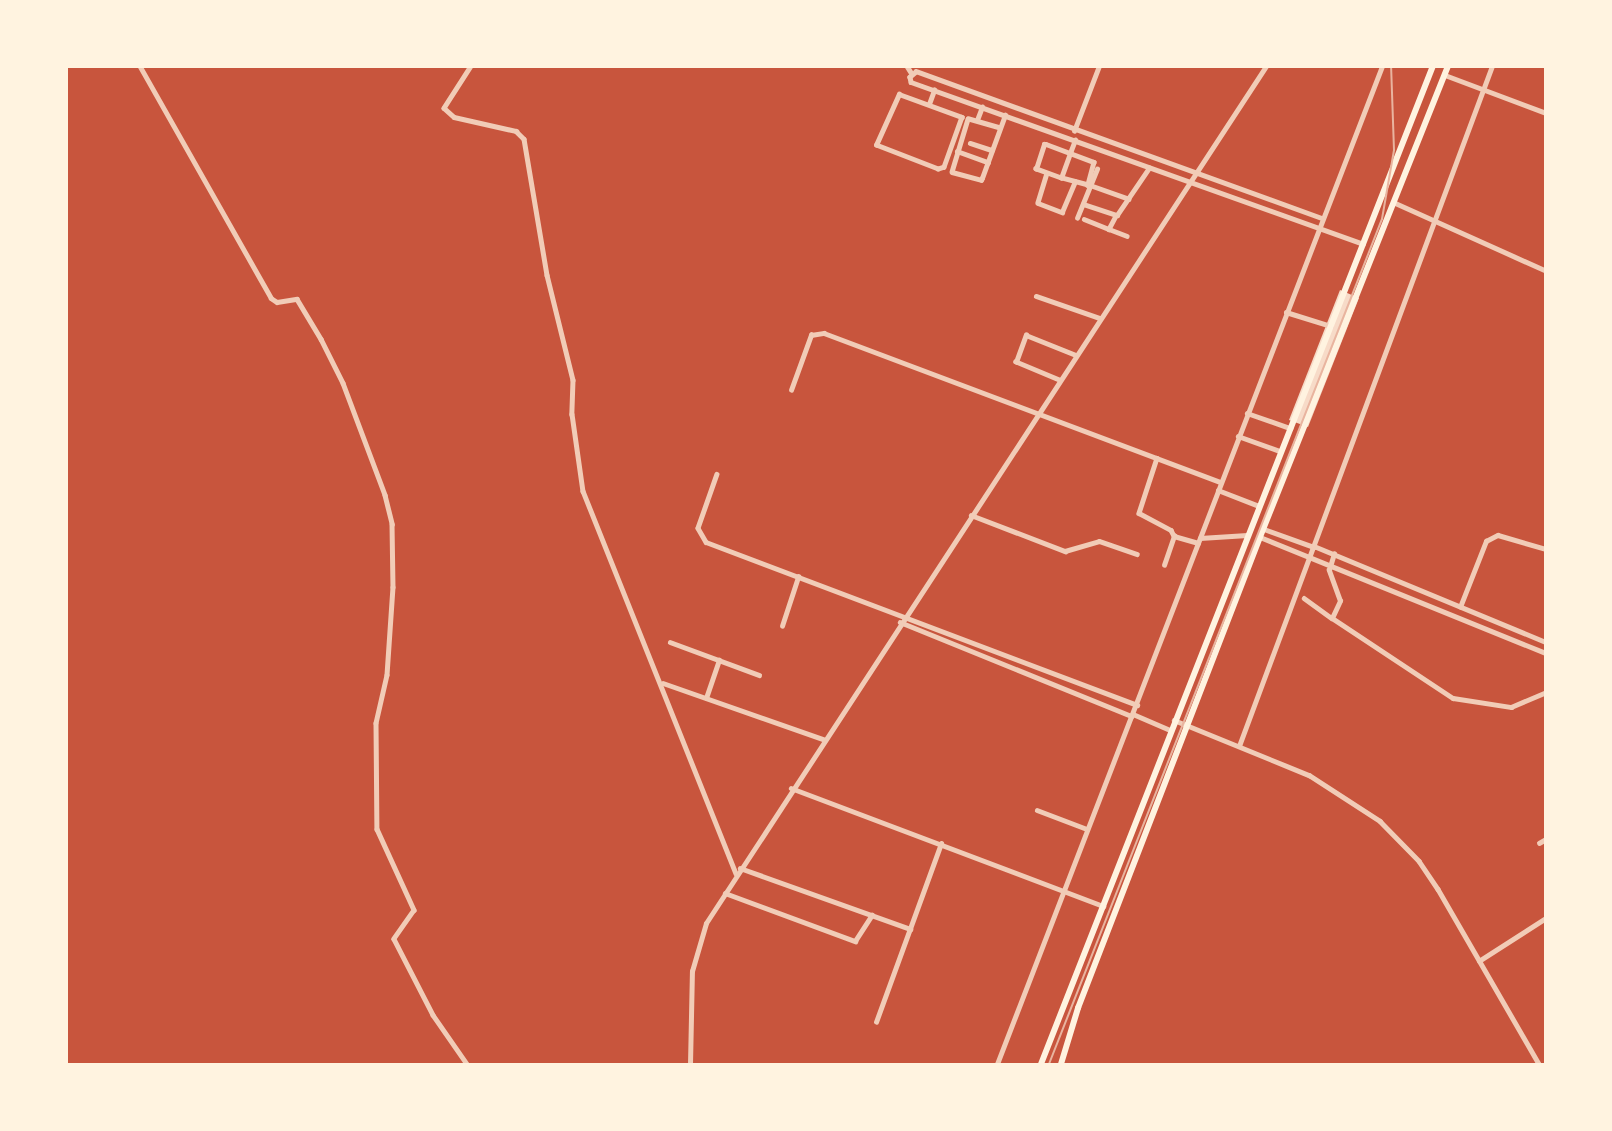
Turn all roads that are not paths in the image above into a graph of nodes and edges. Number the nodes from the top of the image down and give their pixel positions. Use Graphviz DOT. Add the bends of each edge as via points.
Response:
graph roads {
  1 [pos="140,66"];
  2 [pos="471,66"];
  3 [pos="907,66"];
  4 [pos="1099,66"];
  5 [pos="1266,66"];
  6 [pos="1382,66"];
  7 [pos="1433,66"];
  8 [pos="1448,66"];
  9 [pos="1492,66"];
  10 [pos="912,74"];
  11 [pos="1445,75"];
  12 [pos="934,90"];
  13 [pos="1483,90"];
  14 [pos="929,104"];
  15 [pos="982,107"];
  16 [pos="1545,113"];
  17 [pos="1005,115"];
  18 [pos="977,120"];
  19 [pos="1000,128"];
  20 [pos="1074,131"];
  21 [pos="1075,140"];
  22 [pos="970,143"];
  23 [pos="992,150"];
  24 [pos="957,151"];
  25 [pos="1070,153"];
  26 [pos="988,162"];
  27 [pos="1149,168"];
  28 [pos="1097,169"];
  29 [pos="1047,173"];
  30 [pos="1196,174"];
  31 [pos="1061,177"];
  32 [pos="1190,182"];
  33 [pos="1075,183"];
  34 [pos="1090,185"];
  35 [pos="1129,199"];
  36 [pos="1395,203"];
  37 [pos="1083,204"];
  38 [pos="1117,215"];
  39 [pos="1077,218"];
  40 [pos="1084,219"];
  41 [pos="1323,219"];
  42 [pos="1433,220"];
  43 [pos="1110,229"];
  44 [pos="1318,229"];
  45 [pos="1127,236"];
  46 [pos="1363,244"];
  47 [pos="1545,271"];
  48 [pos="1036,296"];
  49 [pos="1286,312"];
  50 [pos="1100,318"];
  51 [pos="1331,326"];
  52 [pos="1076,355"];
  53 [pos="1059,380"];
  54 [pos="791,390"];
  55 [pos="1039,411"];
  56 [pos="1247,413"];
  57 [pos="1290,428"];
  58 [pos="1238,436"];
  59 [pos="1280,451"];
  60 [pos="1157,458"];
  61 [pos="717,474"];
  62 [pos="1221,482"];
  63 [pos="1218,490"];
  64 [pos="1259,506"];
  65 [pos="971,515"];
  66 [pos="1264,529"];
  67 [pos="1247,535"];
  68 [pos="1174,536"];
  69 [pos="1261,537"];
  70 [pos="1199,540"];
  71 [pos="1314,546"];
  72 [pos="1545,549"];
  73 [pos="1137,554"];
  74 [pos="1311,554"];
  75 [pos="1334,554"];
  76 [pos="1331,562"];
  77 [pos="1164,565"];
  78 [pos="798,577"];
  79 [pos="1304,598"];
  80 [pos="1460,607"];
  81 [pos="905,614"];
  82 [pos="1332,618"];
  83 [pos="900,622"];
  84 [pos="782,626"];
  85 [pos="1516,630"];
  86 [pos="1512,639"];
  87 [pos="670,642"];
  88 [pos="1545,642"];
  89 [pos="1545,653"];
  90 [pos="719,660"];
  91 [pos="759,675"];
  92 [pos="663,683"];
  93 [pos="1545,692"];
  94 [pos="706,698"];
  95 [pos="1137,705"];
  96 [pos="1133,715"];
  97 [pos="1174,720"];
  98 [pos="1189,724"];
  99 [pos="1170,730"];
  100 [pos="823,739"];
  101 [pos="1239,746"];
  102 [pos="790,788"];
  103 [pos="1037,810"];
  104 [pos="1087,829"];
  105 [pos="1545,839"];
  106 [pos="941,843"];
  107 [pos="1539,843"];
  108 [pos="738,871"];
  109 [pos="1063,891"];
  110 [pos="725,892"];
  111 [pos="1103,906"];
  112 [pos="872,915"];
  113 [pos="1545,918"];
  114 [pos="910,929"];
  115 [pos="1479,961"];
  116 [pos="876,1022"];
  117 [pos="467,1065"];
  118 [pos="690,1065"];
  119 [pos="997,1065"];
  120 [pos="1041,1065"];
  121 [pos="1061,1065"];
  122 [pos="1539,1065"];
  1 -- 117 [label="street" via="271,299 297,299 321,339 343,383 385,495 392,524 393,587 387,675 376,723 377,829 414,909 394,939 433,1015"];
  2 -- 92 [label="street" via="444,108 454,117 516,131 524,139 547,275 573,377 572,414 583,491"];
  3 -- 10 [label="street"];
  4 -- 20 [label="street"];
  5 -- 30 [label="street"];
  6 -- 41 [label="street"];
  7 -- 46 [label="main road"];
  8 -- 11 [label="main road"];
  9 -- 13 [label="street"];
  10 -- 12 [label="street" via="911,82"];
  10 -- 20 [label="street"];
  11 -- 13 [label="street"];
  11 -- 36 [label="main road"];
  12 -- 14 [label="street"];
  12 -- 15 [label="street"];
  13 -- 16 [label="street"];
  13 -- 42 [label="street"];
  14 -- 14 [label="street" via="962,118 944,167 877,146 876,137 897,95"];
  15 -- 17 [label="street"];
  15 -- 18 [label="street"];
  17 -- 19 [label="street"];
  17 -- 21 [label="street"];
  18 -- 19 [label="street"];
  18 -- 24 [label="street" via="968,119"];
  19 -- 23 [label="street"];
  20 -- 30 [label="street"];
  21 -- 25 [label="street"];
  21 -- 27 [label="street"];
  22 -- 23 [label="street"];
  23 -- 26 [label="street"];
  24 -- 26 [label="street"];
  24 -- 26 [label="street" via="951,171 977,181"];
  25 -- 29 [label="street" via="1044,145 1035,167"];
  25 -- 31 [label="street"];
  25 -- 33 [label="street" via="1095,164 1088,184"];
  27 -- 32 [label="street"];
  27 -- 35 [label="street"];
  28 -- 34 [label="street"];
  29 -- 31 [label="street"];
  29 -- 33 [label="street" via="1039,204 1063,211"];
  30 -- 32 [label="street"];
  30 -- 41 [label="street"];
  31 -- 33 [label="street"];
  32 -- 44 [label="street"];
  32 -- 50 [label="street"];
  34 -- 35 [label="street"];
  34 -- 37 [label="street"];
  35 -- 38 [label="street"];
  36 -- 42 [label="street"];
  36 -- 66 [label="main road"];
  37 -- 38 [label="street"];
  37 -- 39 [label="street"];
  38 -- 43 [label="street"];
  40 -- 43 [label="street"];
  41 -- 44 [label="street"];
  42 -- 47 [label="street"];
  42 -- 71 [label="street"];
  43 -- 45 [label="street"];
  44 -- 46 [label="street"];
  44 -- 49 [label="street"];
  46 -- 51 [label="main road"];
  48 -- 50 [label="street"];
  49 -- 51 [label="street"];
  49 -- 56 [label="street"];
  50 -- 52 [label="street"];
  51 -- 57 [label="main road"];
  52 -- 53 [label="street"];
  52 -- 53 [label="street" via="1031,335 1024,337 1016,362"];
  53 -- 55 [label="street"];
  54 -- 55 [label="street" via="807,341 814,333 824,332"];
  55 -- 60 [label="street"];
  55 -- 65 [label="street"];
  56 -- 57 [label="street"];
  56 -- 58 [label="street"];
  57 -- 59 [label="main road"];
  58 -- 59 [label="street"];
  58 -- 62 [label="street"];
  59 -- 64 [label="main road"];
  60 -- 62 [label="street"];
  60 -- 68 [label="street" via="1139,513"];
  61 -- 78 [label="street" via="699,522 702,538"];
  62 -- 63 [label="street"];
  63 -- 64 [label="street"];
  63 -- 70 [label="street"];
  64 -- 67 [label="main road"];
  65 -- 73 [label="street" via="1065,551 1099,541"];
  65 -- 81 [label="street"];
  66 -- 69 [label="main road"];
  66 -- 71 [label="street"];
  67 -- 70 [label="street"];
  67 -- 97 [label="main road"];
  68 -- 70 [label="street"];
  68 -- 77 [label="street"];
  69 -- 74 [label="street"];
  69 -- 98 [label="main road"];
  70 -- 95 [label="street"];
  71 -- 74 [label="street"];
  71 -- 75 [label="street"];
  72 -- 80 [label="street" via="1498,535 1486,541"];
  74 -- 76 [label="street"];
  74 -- 101 [label="street"];
  75 -- 76 [label="street"];
  75 -- 80 [label="street"];
  76 -- 82 [label="street" via="1329,570 1340,601"];
  76 -- 86 [label="street"];
  78 -- 81 [label="street"];
  78 -- 84 [label="street"];
  79 -- 82 [label="street"];
  80 -- 85 [label="street"];
  81 -- 83 [label="street"];
  81 -- 95 [label="street"];
  82 -- 93 [label="street" via="1453,698 1511,707"];
  83 -- 96 [label="street"];
  83 -- 100 [label="street"];
  85 -- 86 [label="street"];
  85 -- 88 [label="street"];
  86 -- 89 [label="street"];
  87 -- 90 [label="street"];
  90 -- 91 [label="street"];
  90 -- 94 [label="street"];
  92 -- 94 [label="street"];
  92 -- 108 [label="street" via="724,852"];
  94 -- 100 [label="street"];
  95 -- 96 [label="street"];
  96 -- 99 [label="street"];
  96 -- 104 [label="street"];
  97 -- 98 [label="street"];
  97 -- 99 [label="main road"];
  98 -- 101 [label="street"];
  98 -- 121 [label="main road" via="1078,1008"];
  99 -- 111 [label="main road"];
  100 -- 102 [label="street"];
  101 -- 115 [label="street" via="1309,775 1380,821 1419,861"];
  102 -- 106 [label="street"];
  102 -- 108 [label="street"];
  103 -- 104 [label="street"];
  104 -- 109 [label="street"];
  105 -- 107 [label="street"];
  106 -- 109 [label="street"];
  106 -- 114 [label="street"];
  108 -- 110 [label="street"];
  108 -- 112 [label="street"];
  109 -- 111 [label="street"];
  109 -- 119 [label="street"];
  110 -- 112 [label="street" via="855,941"];
  110 -- 118 [label="street" via="695,952"];
  111 -- 120 [label="main road"];
  112 -- 114 [label="street"];
  113 -- 115 [label="street"];
  114 -- 116 [label="street"];
  115 -- 122 [label="street"];
}
